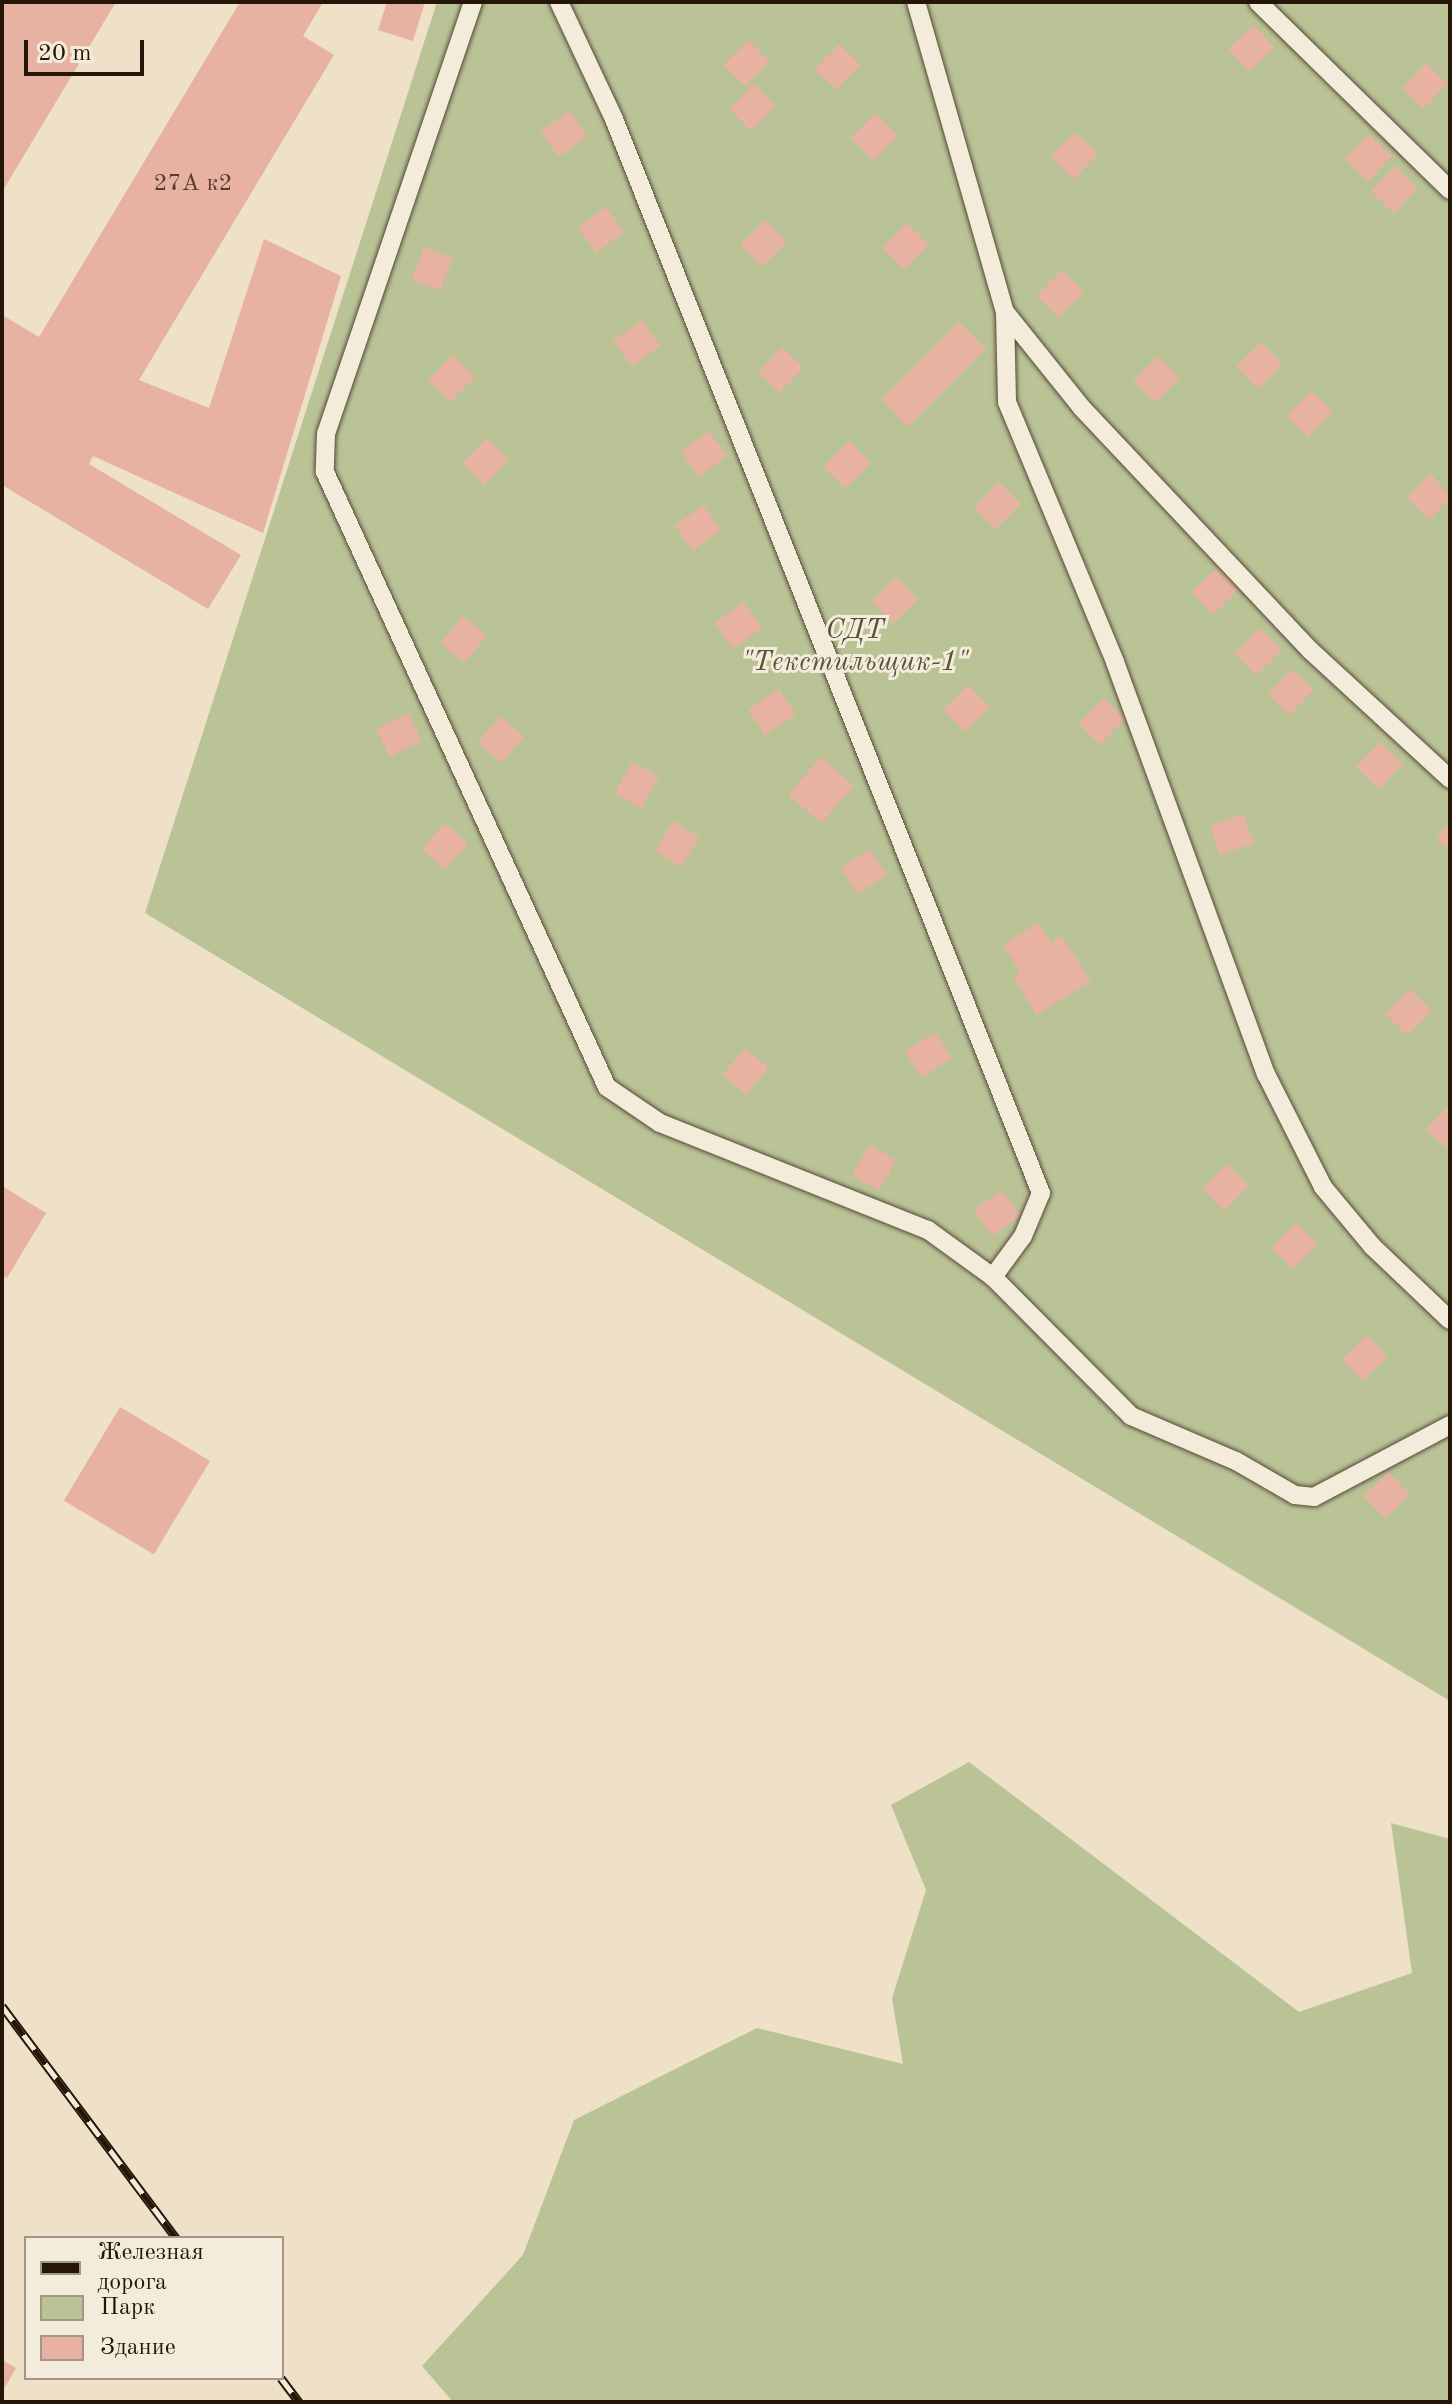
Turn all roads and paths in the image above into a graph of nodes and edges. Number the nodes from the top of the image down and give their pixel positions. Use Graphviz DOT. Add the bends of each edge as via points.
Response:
graph roads {
  1 [pos="473,2"];
  2 [pos="559,2"];
  3 [pos="916,2"];
  4 [pos="1258,2"];
  5 [pos="1450,190"];
  6 [pos="1005,312"];
  7 [pos="1450,779"];
  8 [pos="993,1277"];
  9 [pos="1450,1320"];
  10 [pos="1450,1425"];
  1 -- 8 [label="lane" via="326,434 325,472 607,1087 660,1123 928,1230"];
  2 -- 8 [label="lane" via="614,119 1041,1193 1023,1236"];
  3 -- 6 [label="lane"];
  4 -- 5 [label="lane"];
  6 -- 7 [label="lane" via="1081,407 1311,651"];
  6 -- 9 [label="lane" via="1007,402 1115,662 1266,1074 1323,1187 1373,1247"];
  8 -- 10 [label="lane" via="1131,1416 1236,1461 1295,1495 1314,1497"];
}
